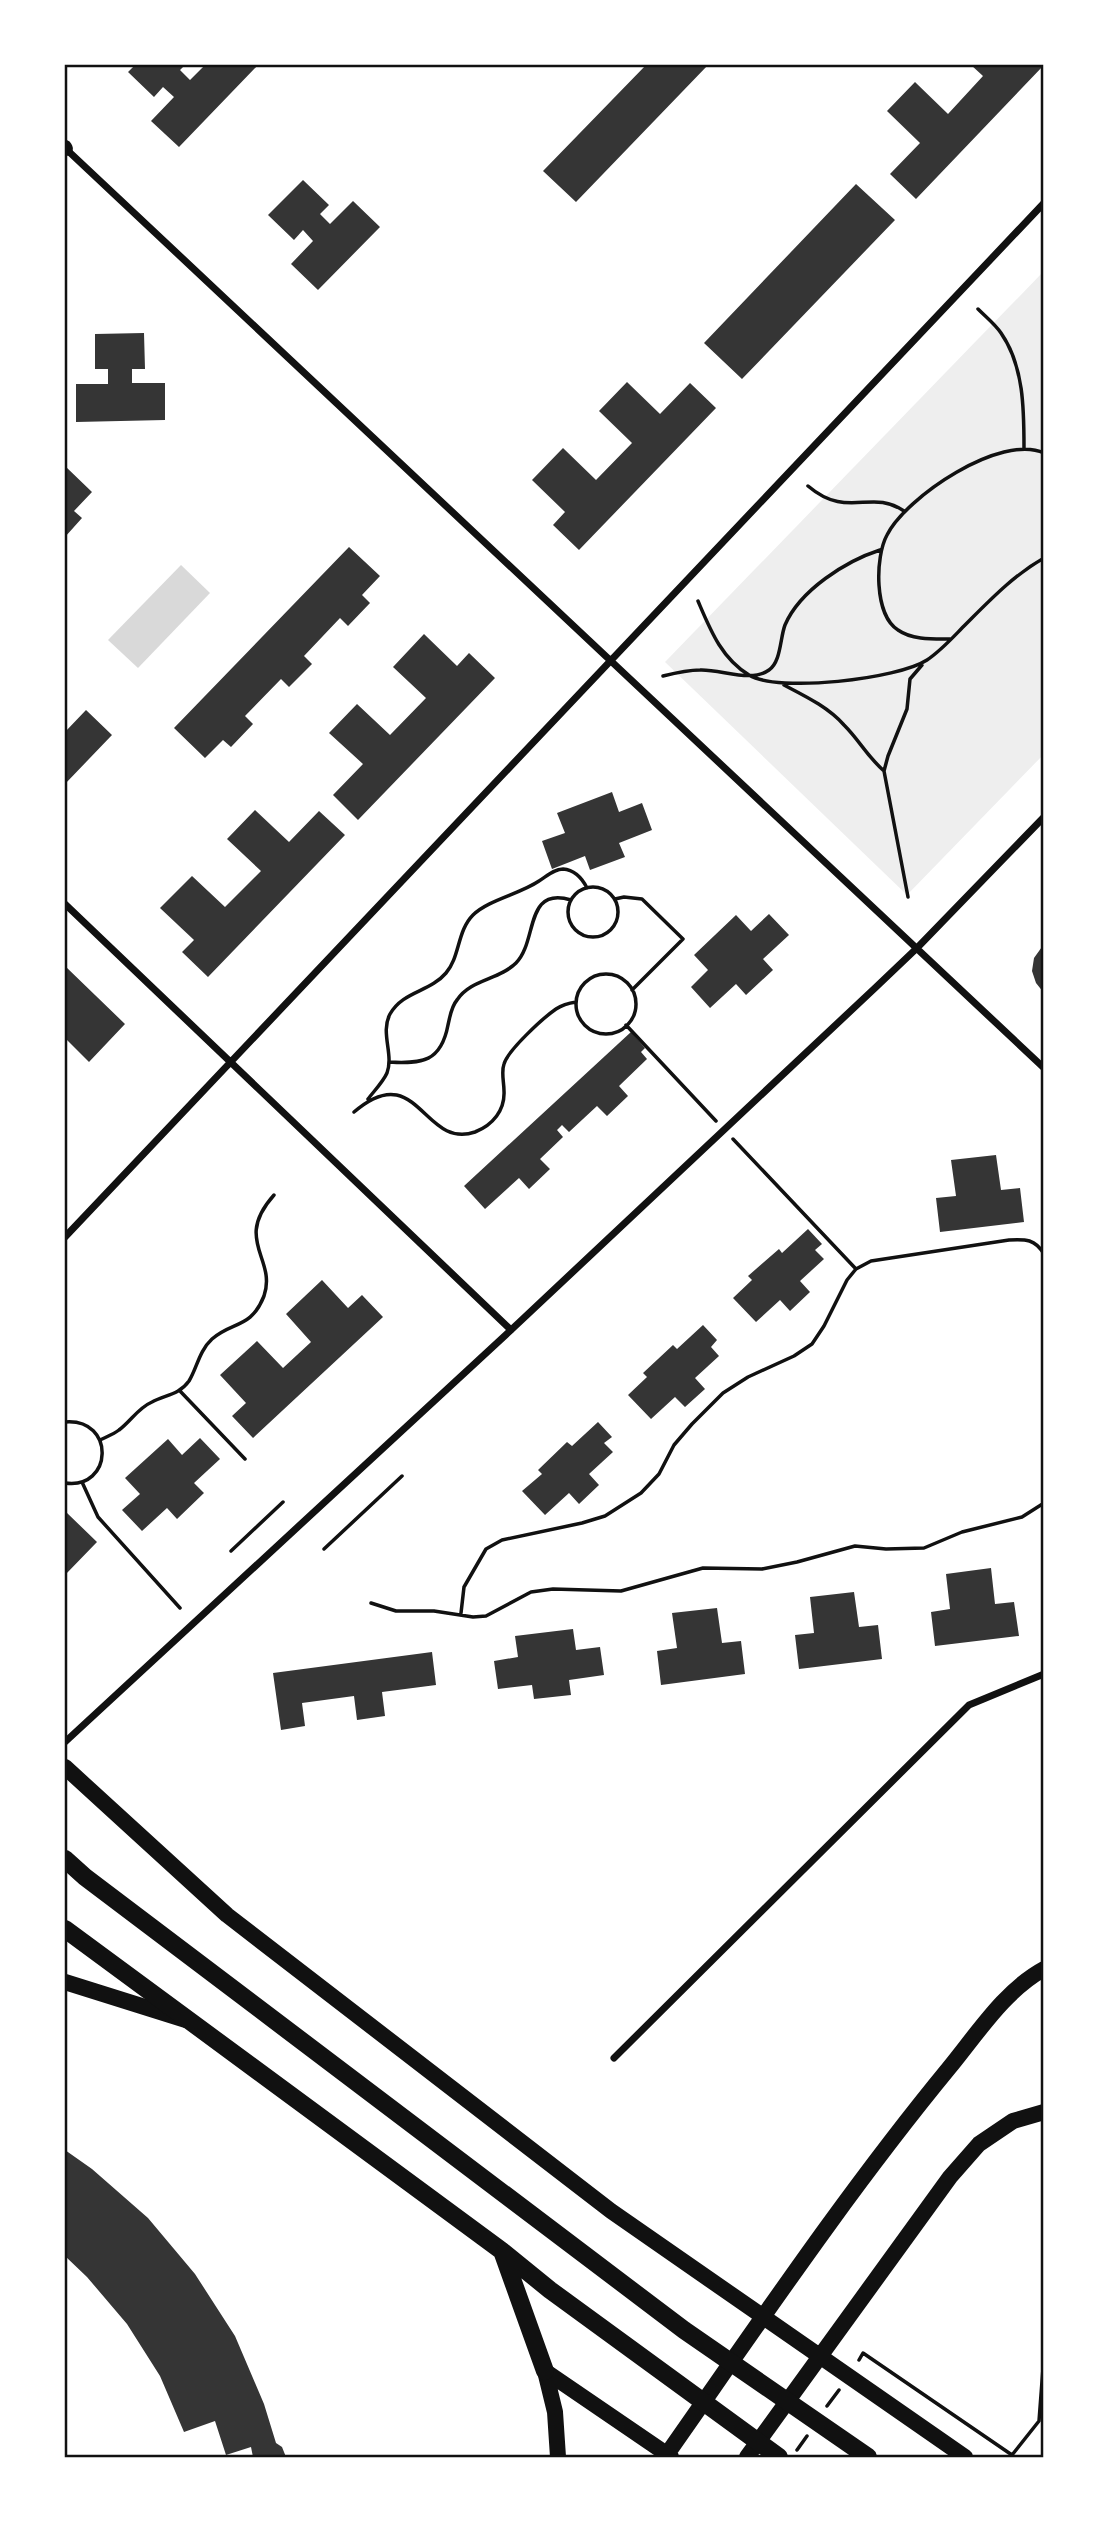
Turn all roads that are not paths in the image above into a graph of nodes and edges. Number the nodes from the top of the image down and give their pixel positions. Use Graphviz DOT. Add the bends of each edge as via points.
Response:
graph roads {
  1 [pos="65,148"];
  2 [pos="1044,203"];
  3 [pos="611,661"];
  4 [pos="1044,817"];
  5 [pos="65,904"];
  6 [pos="917,948"];
  7 [pos="230,1062"];
  8 [pos="1044,1068"];
  9 [pos="65,1237"];
  10 [pos="511,1330"];
  11 [pos="1044,1674"];
  12 [pos="65,1742"];
  13 [pos="65,1768"];
  14 [pos="65,1859"];
  15 [pos="65,1929"];
  16 [pos="1044,1969"];
  17 [pos="65,1982"];
  18 [pos="191,2022"];
  19 [pos="614,2058"];
  20 [pos="1044,2112"];
  21 [pos="502,2251"];
  22 [pos="545,2371"];
  23 [pos="558,2457"];
  24 [pos="665,2457"];
  25 [pos="671,2457"];
  26 [pos="747,2457"];
  27 [pos="779,2457"];
  28 [pos="868,2457"];
  29 [pos="965,2457"];
  1 -- 3 [label="street"];
  2 -- 3 [label="street"];
  3 -- 6 [label="street"];
  3 -- 7 [label="street"];
  4 -- 6 [label="street"];
  5 -- 7 [label="street"];
  6 -- 8 [label="street"];
  6 -- 10 [label="street"];
  7 -- 9 [label="street"];
  7 -- 10 [label="street"];
  10 -- 12 [label="street"];
  11 -- 19 [label="street" via="969,1705"];
  13 -- 29 [label="main road" via="227,1915 611,2211"];
  14 -- 28 [label="highway" via="684,2330"];
  15 -- 18 [label="highway"];
  16 -- 24 [label="main road" via="1005,2001 856,2186"];
  17 -- 18 [label="main road"];
  18 -- 21 [label="highway"];
  20 -- 26 [label="main road" via="1013,2121 979,2144 950,2176"];
  21 -- 22 [label="highway"];
  21 -- 27 [label="highway"];
  22 -- 23 [label="main road" via="555,2412"];
  22 -- 25 [label="main road"];
}
